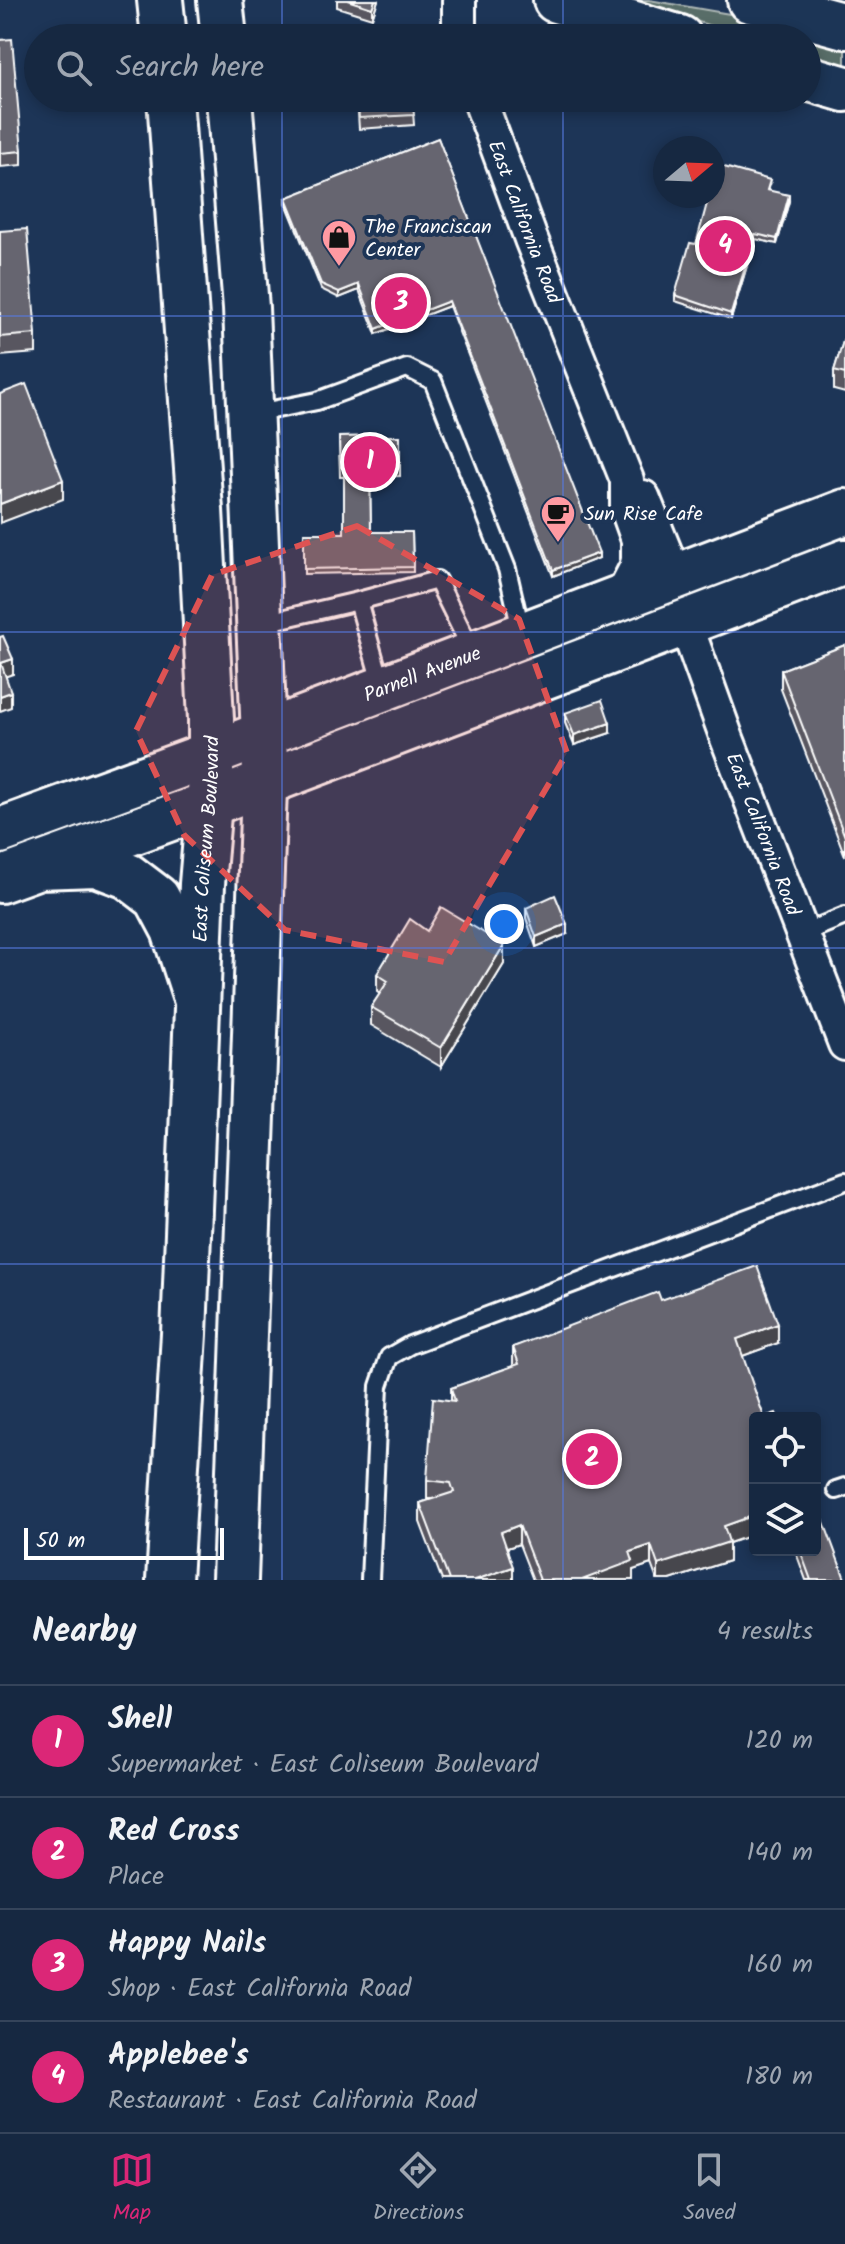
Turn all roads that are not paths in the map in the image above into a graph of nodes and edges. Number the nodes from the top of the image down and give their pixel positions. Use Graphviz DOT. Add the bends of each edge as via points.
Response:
graph roads {
  1 [pos="160,0"];
  2 [pos="220,0"];
  3 [pos="459,0"];
  4 [pos="556,0"];
  5 [pos="750,0"];
  6 [pos="163,24"];
  7 [pos="223,24"];
  8 [pos="459,24"];
  9 [pos="634,24"];
  10 [pos="845,26"];
  11 [pos="821,82"];
  12 [pos="845,89"];
  13 [pos="171,112"];
  14 [pos="230,112"];
  15 [pos="484,112"];
  16 [pos="251,414"];
  17 [pos="627,480"];
  18 [pos="845,512"];
  19 [pos="845,562"];
  20 [pos="675,576"];
  21 [pos="621,597"];
  22 [pos="358,601"];
  23 [pos="685,622"];
  24 [pos="259,624"];
  25 [pos="522,634"];
  26 [pos="473,653"];
  27 [pos="383,687"];
  28 [pos="264,732"];
  29 [pos="211,754"];
  30 [pos="265,782"];
  31 [pos="209,804"];
  32 [pos="0,831"];
  33 [pos="19,873"];
  34 [pos="845,916"];
  35 [pos="803,933"];
  36 [pos="197,1001"];
  37 [pos="845,1044"];
  38 [pos="845,1181"];
  39 [pos="169,1580"];
  40 [pos="235,1580"];
  41 [pos="370,1580"];
  1 -- 6 [label="main road"];
  2 -- 7 [label="main road"];
  3 -- 8 [label="street"];
  4 -- 9 [label="main road"];
  5 -- 10 [label="main road"];
  11 -- 12 [label="main road"];
  13 -- 29 [label="main road, East Coliseum Boulevard" via="200,510"];
  14 -- 16 [label="main road"];
  15 -- 17 [label="street, East California Road"];
  16 -- 24 [label="main road"];
  16 -- 25 [label="lane" via="317,401 407,368 433,381 507,569"];
  17 -- 20 [label="street, East California Road" via="645,499"];
  17 -- 21 [label="street, East California Road" via="638,560"];
  18 -- 20 [label="main road, Parnell Avenue"];
  19 -- 23 [label="main road"];
  20 -- 21 [label="main road, Parnell Avenue"];
  21 -- 25 [label="main road, Parnell Avenue"];
  22 -- 24 [label="lane"];
  22 -- 26 [label="lane" via="437,580"];
  22 -- 27 [label="lane"];
  23 -- 30 [label="main road"];
  23 -- 35 [label="street, East California Road"];
  24 -- 28 [label="main road"];
  25 -- 26 [label="main road, Parnell Avenue"];
  26 -- 27 [label="main road, Parnell Avenue"];
  27 -- 28 [label="main road, Parnell Avenue"];
  28 -- 29 [label="main road, Parnell Avenue"];
  28 -- 30 [label="main road"];
  29 -- 31 [label="main road, East Coliseum Boulevard"];
  29 -- 32 [label="main road, Parnell Avenue"];
  30 -- 31 [label="main road"];
  30 -- 40 [label="main road"];
  31 -- 33 [label="main road"];
  31 -- 36 [label="main road, East Coliseum Boulevard"];
  33 -- 36 [label="main road" via="96,864 128,876 157,898 174,930"];
  34 -- 35 [label="lane"];
  35 -- 37 [label="street, East California Road"];
  36 -- 39 [label="main road, East Coliseum Boulevard"];
  38 -- 41 [label="lane" via="389,1357 379,1386"];
}
